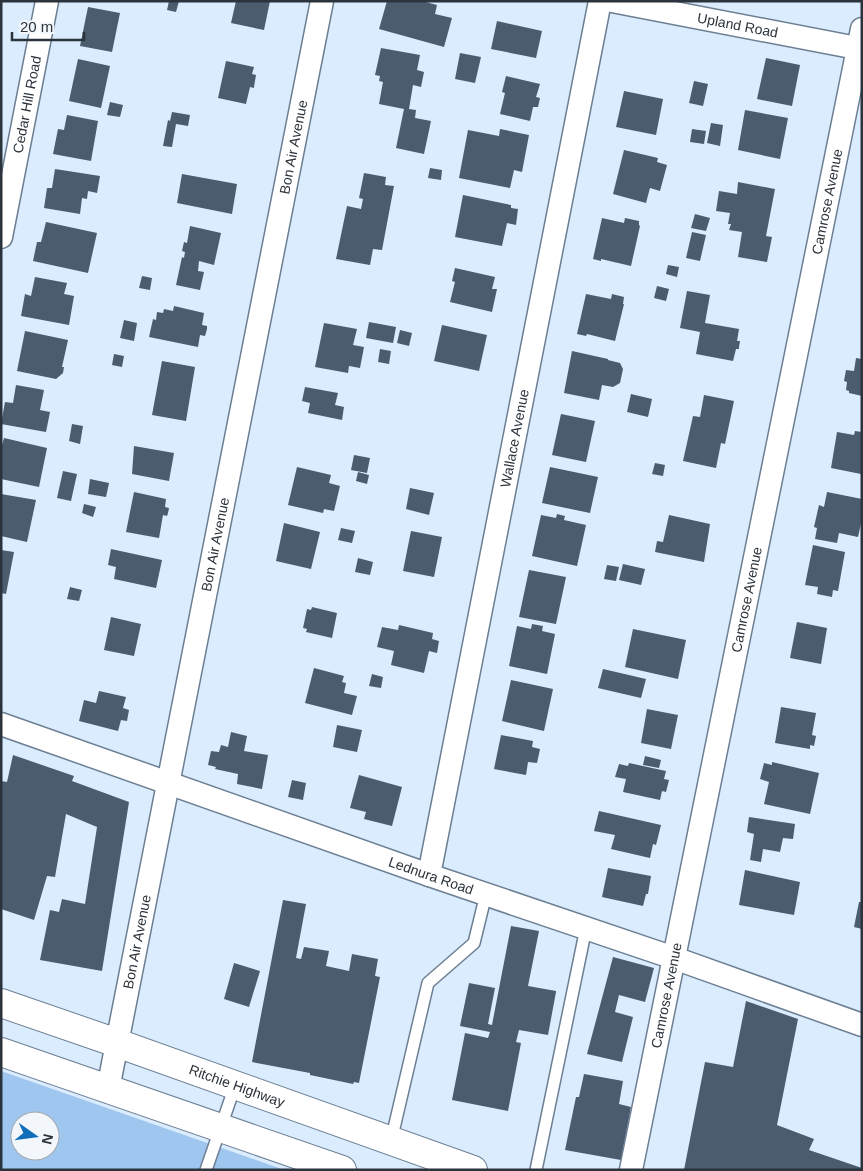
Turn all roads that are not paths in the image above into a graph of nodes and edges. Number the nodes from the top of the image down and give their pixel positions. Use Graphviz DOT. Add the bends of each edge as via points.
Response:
graph roads {
  1 [pos="48,1"];
  2 [pos="322,1"];
  3 [pos="600,1"];
  4 [pos="612,1"];
  5 [pos="860,42"];
  6 [pos="1,237"];
  7 [pos="1,724"];
  8 [pos="168,782"];
  9 [pos="429,875"];
  10 [pos="486,894"];
  11 [pos="586,928"];
  12 [pos="674,958"];
  13 [pos="1,1003"];
  14 [pos="862,1025"];
  15 [pos="117,1043"];
  16 [pos="1,1052"];
  17 [pos="235,1086"];
  18 [pos="108,1089"];
  19 [pos="221,1127"];
  20 [pos="391,1141"];
  21 [pos="206,1170"];
  22 [pos="342,1170"];
  23 [pos="473,1170"];
  24 [pos="536,1170"];
  25 [pos="631,1170"];
  1 -- 6 [label="street, Cedar Hill Road"];
  2 -- 8 [label="street, Bon Air Avenue"];
  3 -- 9 [label="street, Wallace Avenue"];
  4 -- 5 [label="street, Upland Road"];
  5 -- 12 [label="street, Camrose Avenue"];
  7 -- 8 [label="street, Lednura Road"];
  8 -- 9 [label="street, Lednura Road"];
  8 -- 15 [label="street, Bon Air Avenue"];
  9 -- 10 [label="street, Lednura Road"];
  10 -- 11 [label="street, Lednura Road"];
  10 -- 20 [label="lane" via="474,943 428,983"];
  11 -- 12 [label="street, Lednura Road"];
  11 -- 24 [label="lane"];
  12 -- 14 [label="street, Lednura Road"];
  12 -- 25 [label="street, Camrose Avenue"];
  13 -- 15 [label="main road, Ritchie Highway"];
  15 -- 17 [label="main road, Ritchie Highway"];
  15 -- 18 [label="street, Bon Air Avenue"];
  16 -- 18 [label="main road"];
  17 -- 19 [label="lane"];
  17 -- 20 [label="main road, Ritchie Highway"];
  18 -- 19 [label="main road"];
  19 -- 21 [label="lane"];
  19 -- 22 [label="main road"];
  20 -- 23 [label="main road, Ritchie Highway"];
}
